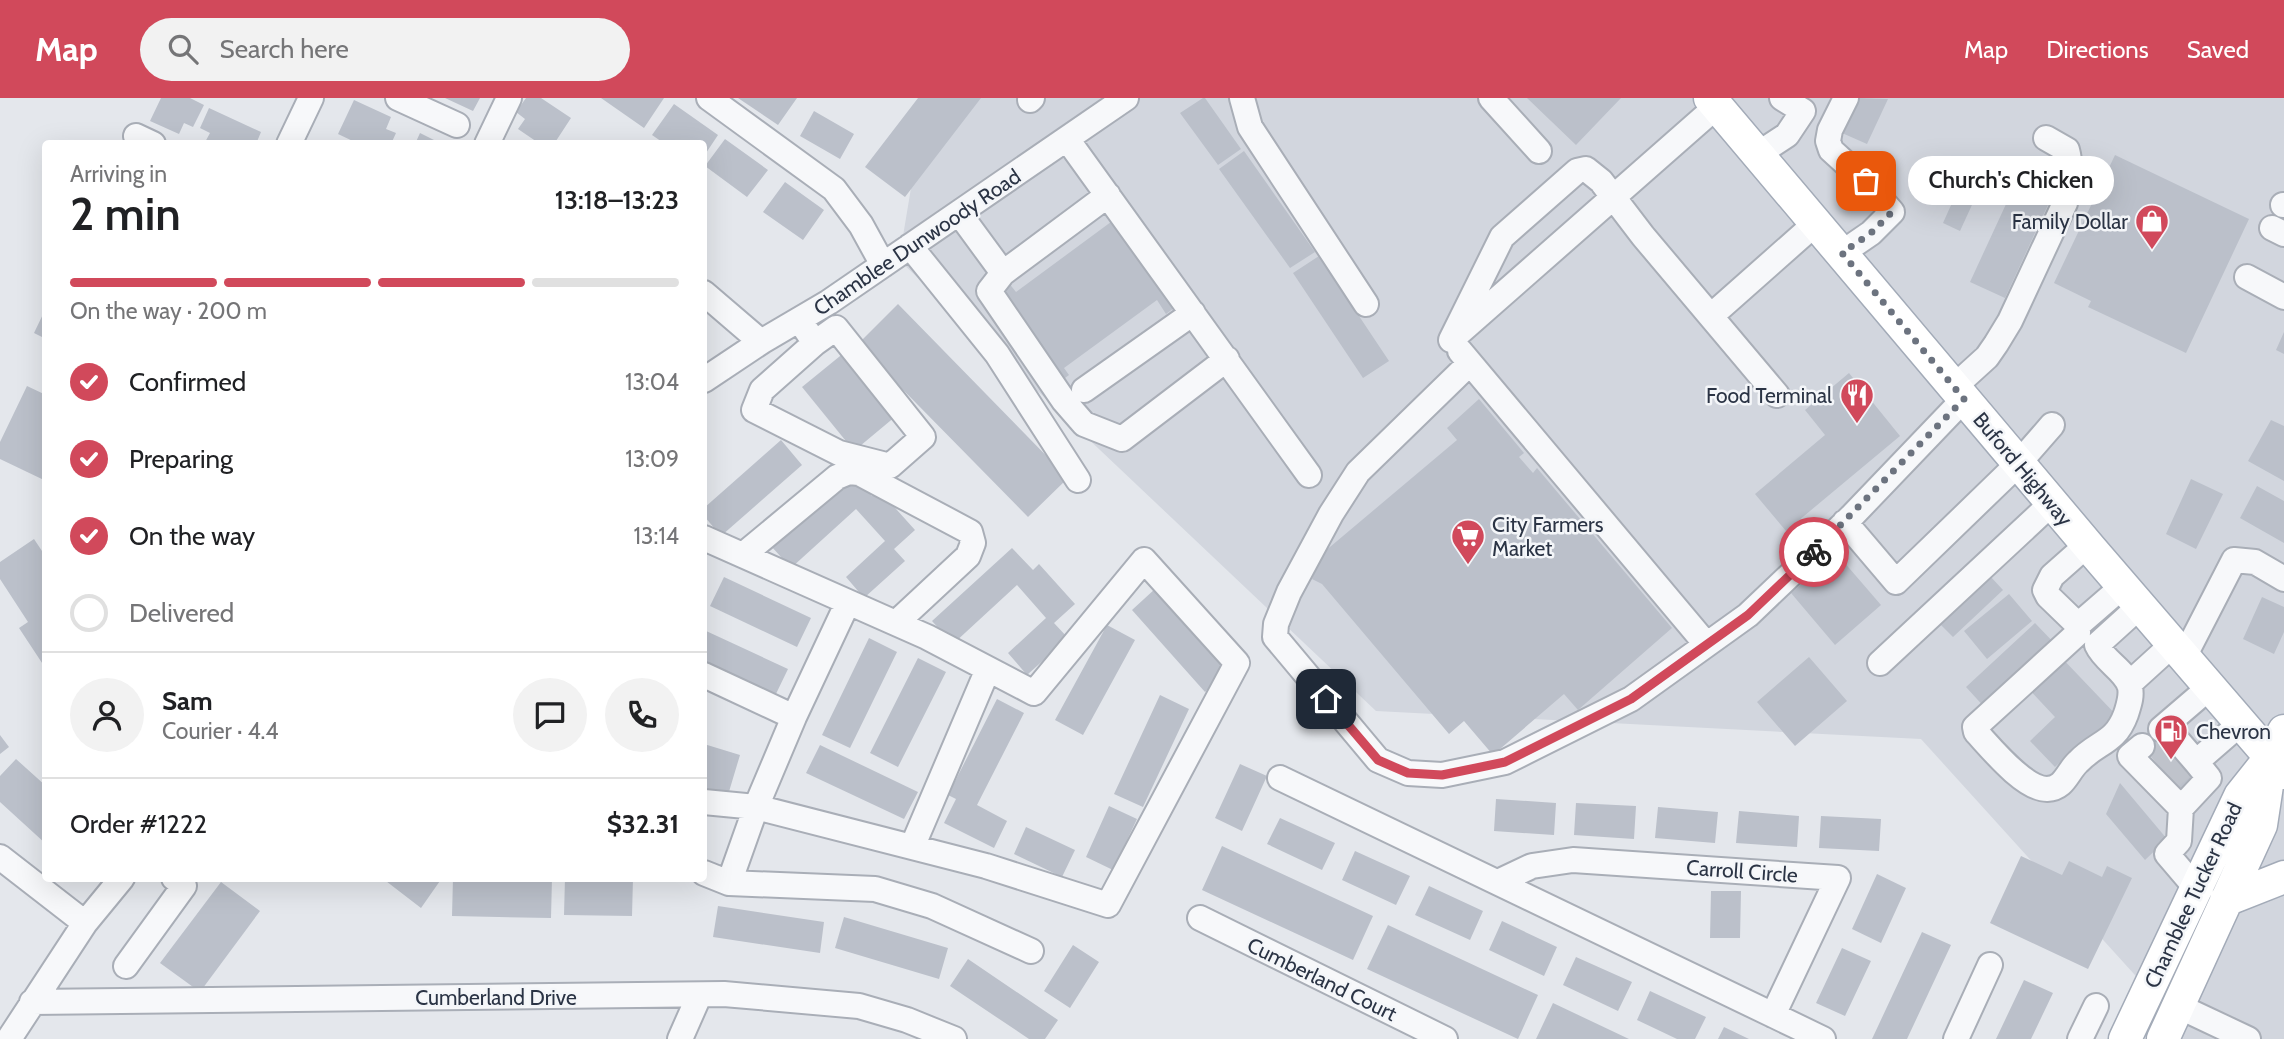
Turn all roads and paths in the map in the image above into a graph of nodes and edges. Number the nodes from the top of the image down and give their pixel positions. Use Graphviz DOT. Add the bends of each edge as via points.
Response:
graph roads {
  1 [pos="311,98"];
  2 [pos="398,98"];
  3 [pos="509,98"];
  4 [pos="709,98"];
  5 [pos="1242,98"];
  6 [pos="1491,98"];
  7 [pos="1782,98"];
  8 [pos="1846,98"];
  9 [pos="1125,99"];
  10 [pos="1714,102"];
  11 [pos="457,125"];
  12 [pos="2046,138"];
  13 [pos="1067,139"];
  14 [pos="291,140"];
  15 [pos="489,140"];
  16 [pos="1539,151"];
  17 [pos="1758,154"];
  18 [pos="1108,195"];
  19 [pos="1614,198"];
  20 [pos="959,213"];
  21 [pos="1816,223"];
  22 [pos="910,246"];
  23 [pos="1842,253"];
  24 [pos="883,265"];
  25 [pos="1003,273"];
  26 [pos="2247,277"];
  27 [pos="707,296"];
  28 [pos="2284,297"];
  29 [pos="1366,304"];
  30 [pos="1193,313"];
  31 [pos="1711,317"];
  32 [pos="800,321"];
  33 [pos="1451,340"];
  34 [pos="761,342"];
  35 [pos="815,343"];
  36 [pos="1227,359"];
  37 [pos="1471,363"];
  38 [pos="707,378"];
  39 [pos="1084,390"];
  40 [pos="1959,393"];
  41 [pos="1777,395"];
  42 [pos="2052,425"];
  43 [pos="2018,464"];
  44 [pos="1309,475"];
  45 [pos="1078,480"];
  46 [pos="2052,503"];
  47 [pos="1845,522"];
  48 [pos="707,539"];
  49 [pos="2087,545"];
  50 [pos="743,555"];
  51 [pos="2284,579"];
  52 [pos="2131,596"];
  53 [pos="848,602"];
  54 [pos="896,623"];
  55 [pos="2078,625"];
  56 [pos="1706,644"];
  57 [pos="2178,650"];
  58 [pos="1881,663"];
  59 [pos="988,669"];
  60 [pos="707,676"];
  61 [pos="2129,684"];
  62 [pos="2210,687"];
  63 [pos="794,717"];
  64 [pos="2241,723"];
  65 [pos="2280,754"];
  66 [pos="2169,755"];
  67 [pos="1280,778"];
  68 [pos="707,802"];
  69 [pos="756,807"];
  70 [pos="2181,808"];
  71 [pos="913,845"];
  72 [pos="0,857"];
  73 [pos="707,874"];
  74 [pos="2284,877"];
  75 [pos="119,882"];
  76 [pos="179,882"];
  77 [pos="729,883"];
  78 [pos="1498,883"];
  79 [pos="2196,888"];
  80 [pos="2226,900"];
  81 [pos="1200,918"];
  82 [pos="85,923"];
  83 [pos="1031,951"];
  84 [pos="1990,965"];
  85 [pos="126,966"];
  86 [pos="699,996"];
  87 [pos="32,1002"];
  88 [pos="2096,1006"];
  89 [pos="2178,1006"];
  90 [pos="1773,1015"];
  91 [pos="9,1039"];
  92 [pos="680,1039"];
  93 [pos="954,1039"];
  94 [pos="1445,1039"];
  95 [pos="1824,1039"];
  96 [pos="1956,1039"];
  97 [pos="2080,1039"];
  98 [pos="2124,1039"];
  99 [pos="2163,1039"];
  100 [pos="2248,1039"];
  1 -- 14 [label="street"];
  2 -- 11 [label="street"];
  3 -- 15 [label="street"];
  4 -- 24 [label="street" via="834,189"];
  5 -- 29 [label="street" via="1250,127"];
  6 -- 16 [label="street"];
  7 -- 17 [label="street" via="1802,111 1787,135"];
  8 -- 23 [label="street" via="1830,130 1831,150 1892,212"];
  9 -- 13 [label="street, Chamblee Dunwoody Road"];
  10 -- 17 [label="main road, Buford Highway"];
  10 -- 19 [label="street"];
  12 -- 40 [label="street" via="2067,150 2070,159 2065,203 2010,321"];
  13 -- 18 [label="street"];
  13 -- 20 [label="street, Chamblee Dunwoody Road"];
  17 -- 21 [label="main road, Buford Highway"];
  18 -- 25 [label="street"];
  18 -- 30 [label="street"];
  19 -- 31 [label="street"];
  19 -- 33 [label="street"];
  19 -- 33 [label="street" via="1586,169 1577,171 1513,226 1493,253"];
  20 -- 22 [label="street, Chamblee Dunwoody Road"];
  20 -- 25 [label="street"];
  21 -- 23 [label="main road, Buford Highway"];
  21 -- 31 [label="street"];
  22 -- 24 [label="street, Chamblee Dunwoody Road"];
  22 -- 45 [label="street" via="997,354"];
  23 -- 40 [label="main road, Buford Highway"];
  24 -- 32 [label="street, Chamblee Dunwoody Road"];
  25 -- 36 [label="street" via="989,291 1064,401 1084,424 1122,439"];
  26 -- 28 [label="street"];
  27 -- 34 [label="street"];
  30 -- 36 [label="street"];
  30 -- 39 [label="street"];
  31 -- 41 [label="street"];
  32 -- 34 [label="street, Chamblee Dunwoody Road"];
  32 -- 35 [label="street"];
  33 -- 37 [label="street"];
  34 -- 38 [label="street, Chamblee Dunwoody Road"];
  35 -- 35 [label="street" via="836,328 923,437 890,466 839,453 754,410 762,390"];
  36 -- 44 [label="street"];
  37 -- 56 [label="street"];
  37 -- 56 [label="street" via="1358,472 1289,592 1275,637 1378,760 1408,773 1442,775 1505,762 1631,699"];
  40 -- 43 [label="main road, Buford Highway"];
  40 -- 47 [label="street"];
  42 -- 43 [label="street"];
  43 -- 46 [label="main road, Buford Highway"];
  43 -- 47 [label="street" via="1896,582"];
  46 -- 49 [label="main road, Buford Highway"];
  46 -- 58 [label="street"];
  47 -- 56 [label="street" via="1748,615"];
  48 -- 50 [label="street"];
  49 -- 52 [label="main road, Buford Highway"];
  49 -- 55 [label="street" via="2052,576 2045,590"];
  50 -- 53 [label="street"];
  50 -- 54 [label="street" via="837,477 859,473 970,532 973,543 968,556"];
  51 -- 57 [label="street" via="2255,562 2234,560"];
  52 -- 55 [label="street"];
  52 -- 57 [label="main road, Buford Highway"];
  52 -- 61 [label="street" via="2097,645"];
  53 -- 54 [label="street"];
  53 -- 63 [label="street"];
  54 -- 59 [label="street"];
  55 -- 61 [label="street" via="2078,633 1980,721 1976,732 2021,778 2044,789 2057,786 2077,762 2115,736 2131,698"];
  57 -- 61 [label="street"];
  57 -- 62 [label="main road, Buford Highway"];
  59 -- 71 [label="street"];
  59 -- 71 [label="street" via="1034,693 1144,560 1237,663 1108,905"];
  60 -- 63 [label="street"];
  62 -- 64 [label="main road, Buford Highway"];
  62 -- 66 [label="street"];
  63 -- 69 [label="street"];
  64 -- 65 [label="main road, Buford Highway"];
  64 -- 66 [label="street"];
  65 -- 79 [label="main road, Chamblee Tucker Road" via="2240,796"];
  65 -- 80 [label="main road, Chamblee Tucker Road" via="2261,825"];
  66 -- 70 [label="street"];
  66 -- 70 [label="street" via="2209,778"];
  67 -- 78 [label="street"];
  68 -- 69 [label="street"];
  69 -- 71 [label="street"];
  69 -- 77 [label="street"];
  70 -- 79 [label="street" via="2179,841 2167,855"];
  72 -- 82 [label="street"];
  73 -- 77 [label="street"];
  74 -- 80 [label="main road"];
  75 -- 82 [label="street"];
  76 -- 85 [label="street" via="184,886"];
  77 -- 83 [label="street" via="875,890 932,906"];
  78 -- 90 [label="street"];
  78 -- 90 [label="street, Carroll Circle" via="1532,866 1573,860 1838,878"];
  79 -- 98 [label="main road, Chamblee Tucker Road"];
  80 -- 89 [label="main road, Chamblee Tucker Road"];
  81 -- 94 [label="street, Cumberland Court"];
  82 -- 87 [label="street"];
  84 -- 96 [label="street"];
  86 -- 87 [label="street, Cumberland Drive"];
  86 -- 92 [label="street"];
  86 -- 93 [label="street, Cumberland Drive" via="724,994 859,1006"];
  87 -- 91 [label="street"];
  88 -- 97 [label="street"];
  89 -- 99 [label="main road, Chamblee Tucker Road"];
  89 -- 100 [label="street"];
  90 -- 95 [label="street"];
}
